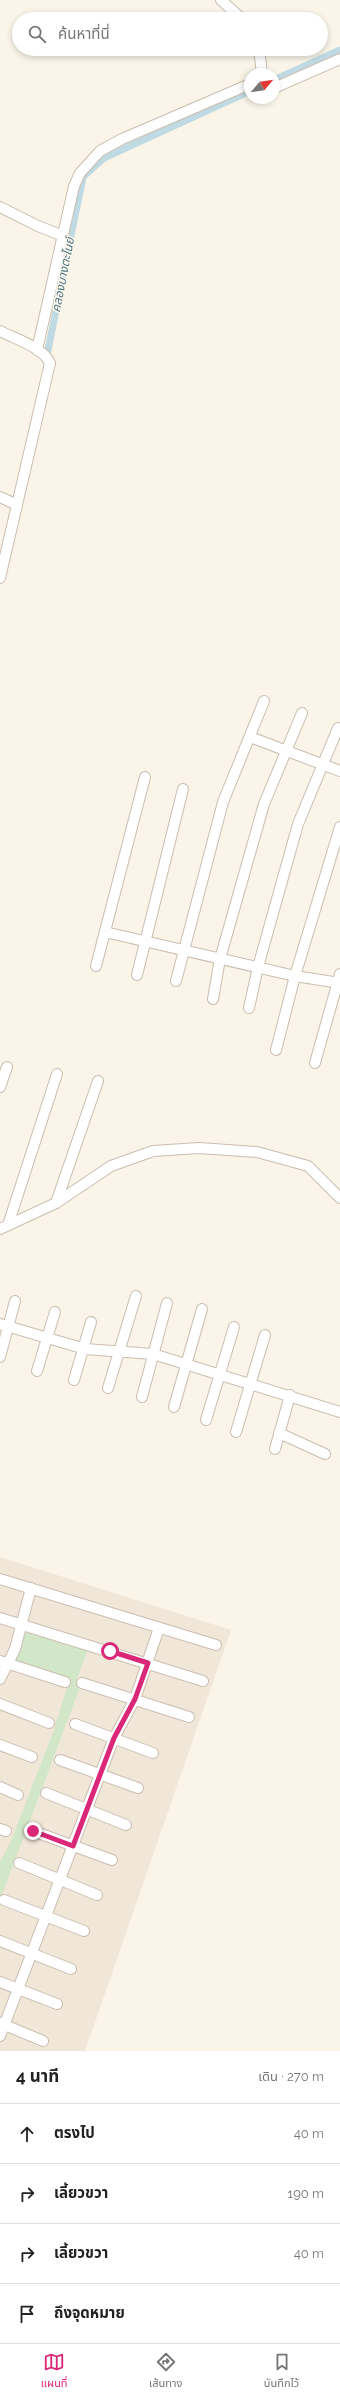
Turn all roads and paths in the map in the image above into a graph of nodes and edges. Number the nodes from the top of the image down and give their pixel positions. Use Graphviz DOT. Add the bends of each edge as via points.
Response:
graph roads {
  1 [pos="221,0"];
  2 [pos="234,12"];
  3 [pos="260,56"];
  4 [pos="340,59"];
  5 [pos="261,68"];
  6 [pos="280,85"];
  7 [pos="244,87"];
  8 [pos="0,207"];
  9 [pos="63,236"];
  10 [pos="0,331"];
  11 [pos="41,353"];
  12 [pos="2,498"];
  13 [pos="15,505"];
  14 [pos="0,578"];
  15 [pos="264,702"];
  16 [pos="302,713"];
  17 [pos="338,728"];
  18 [pos="250,737"];
  19 [pos="286,751"];
  20 [pos="323,764"];
  21 [pos="340,771"];
  22 [pos="145,777"];
  23 [pos="183,789"];
  24 [pos="340,827"];
  25 [pos="105,932"];
  26 [pos="145,942"];
  27 [pos="184,950"];
  28 [pos="220,959"];
  29 [pos="96,966"];
  30 [pos="258,967"];
  31 [pos="137,974"];
  32 [pos="295,976"];
  33 [pos="339,980"];
  34 [pos="176,981"];
  35 [pos="213,999"];
  36 [pos="249,1008"];
  37 [pos="276,1050"];
  38 [pos="315,1063"];
  39 [pos="7,1067"];
  40 [pos="58,1074"];
  41 [pos="98,1081"];
  42 [pos="0,1087"];
  43 [pos="340,1198"];
  44 [pos="56,1203"];
  45 [pos="4,1227"];
  46 [pos="136,1296"];
  47 [pos="15,1301"];
  48 [pos="167,1302"];
  49 [pos="202,1309"];
  50 [pos="55,1312"];
  51 [pos="91,1322"];
  52 [pos="4,1326"];
  53 [pos="234,1327"];
  54 [pos="265,1335"];
  55 [pos="47,1339"];
  56 [pos="85,1349"];
  57 [pos="119,1352"];
  58 [pos="153,1354"];
  59 [pos="0,1357"];
  60 [pos="186,1362"];
  61 [pos="37,1371"];
  62 [pos="220,1373"];
  63 [pos="74,1380"];
  64 [pos="252,1383"];
  65 [pos="108,1388"];
  66 [pos="290,1395"];
  67 [pos="142,1397"];
  68 [pos="174,1407"];
  69 [pos="340,1412"];
  70 [pos="206,1420"];
  71 [pos="236,1432"];
  72 [pos="279,1434"];
  73 [pos="275,1449"];
  74 [pos="325,1454"];
  75 [pos="0,1579"];
  76 [pos="31,1588"];
  77 [pos="0,1618"];
  78 [pos="21,1625"];
  79 [pos="159,1628"];
  80 [pos="216,1645"];
  81 [pos="5,1662"];
  82 [pos="148,1663"];
  83 [pos="0,1679"];
  84 [pos="203,1681"];
  85 [pos="66,1682"];
  86 [pos="82,1683"];
  87 [pos="135,1699"];
  88 [pos="0,1704"];
  89 [pos="189,1717"];
  90 [pos="49,1723"];
  91 [pos="75,1724"];
  92 [pos="114,1738"];
  93 [pos="0,1745"];
  94 [pos="153,1754"];
  95 [pos="32,1756"];
  96 [pos="60,1760"];
  97 [pos="100,1775"];
  98 [pos="0,1787"];
  99 [pos="138,1788"];
  100 [pos="46,1793"];
  101 [pos="18,1795"];
  102 [pos="87,1810"];
  103 [pos="126,1825"];
  104 [pos="33,1831"];
  105 [pos="73,1846"];
  106 [pos="112,1860"];
  107 [pos="19,1863"];
  108 [pos="60,1881"];
  109 [pos="97,1895"];
  110 [pos="4,1900"];
  111 [pos="45,1916"];
  112 [pos="84,1931"];
  113 [pos="0,1940"];
  114 [pos="31,1953"];
  115 [pos="70,1969"];
  116 [pos="0,1982"];
  117 [pos="18,1989"];
  118 [pos="57,2004"];
  119 [pos="2,2023"];
  120 [pos="0,2036"];
  121 [pos="44,2041"];
  1 -- 2 [label="street"];
  3 -- 5 [label="street"];
  4 -- 6 [label="street"];
  7 -- 9 [label="street" via="122,139 94,155 80,173 74,186"];
  8 -- 9 [label="street"];
  9 -- 11 [label="street"];
  10 -- 11 [label="street"];
  11 -- 13 [label="street" via="50,369"];
  12 -- 13 [label="street"];
  13 -- 14 [label="street"];
  15 -- 18 [label="street"];
  16 -- 19 [label="street"];
  17 -- 20 [label="street"];
  18 -- 19 [label="street"];
  18 -- 27 [label="street" via="223,802"];
  19 -- 20 [label="street"];
  19 -- 28 [label="street" via="264,804"];
  20 -- 21 [label="street"];
  20 -- 30 [label="street" via="298,824"];
  22 -- 25 [label="street"];
  23 -- 26 [label="street"];
  24 -- 32 [label="street"];
  25 -- 26 [label="street"];
  25 -- 29 [label="street"];
  26 -- 27 [label="street"];
  26 -- 31 [label="street"];
  27 -- 28 [label="street"];
  27 -- 34 [label="street"];
  28 -- 30 [label="street"];
  28 -- 35 [label="street"];
  30 -- 32 [label="street"];
  30 -- 36 [label="street"];
  32 -- 33 [label="street"];
  32 -- 37 [label="street"];
  33 -- 38 [label="street"];
  39 -- 42 [label="street"];
  40 -- 45 [label="street"];
  41 -- 44 [label="street"];
  43 -- 44 [label="street" via="308,1166 257,1152 199,1148 153,1151 111,1166"];
  44 -- 45 [label="street"];
  46 -- 57 [label="street"];
  47 -- 52 [label="street"];
  48 -- 58 [label="street"];
  49 -- 60 [label="street"];
  50 -- 55 [label="street"];
  51 -- 56 [label="street"];
  52 -- 55 [label="street"];
  52 -- 59 [label="street"];
  53 -- 62 [label="street"];
  54 -- 64 [label="street"];
  55 -- 56 [label="street"];
  55 -- 61 [label="street"];
  56 -- 57 [label="street"];
  56 -- 63 [label="street"];
  57 -- 58 [label="street"];
  57 -- 65 [label="street"];
  58 -- 60 [label="street"];
  58 -- 67 [label="street"];
  60 -- 62 [label="street"];
  60 -- 68 [label="street"];
  62 -- 64 [label="street"];
  62 -- 70 [label="street"];
  64 -- 66 [label="street"];
  64 -- 71 [label="street"];
  66 -- 69 [label="street"];
  66 -- 72 [label="street"];
  72 -- 73 [label="street"];
  72 -- 74 [label="street"];
  75 -- 76 [label="street"];
  76 -- 78 [label="street"];
  76 -- 79 [label="street"];
  77 -- 78 [label="street"];
  78 -- 81 [label="street"];
  78 -- 82 [label="street"];
  79 -- 80 [label="street"];
  79 -- 82 [label="street"];
  81 -- 83 [label="street"];
  81 -- 85 [label="street"];
  82 -- 84 [label="street"];
  82 -- 87 [label="street"];
  86 -- 87 [label="street"];
  87 -- 89 [label="street"];
  87 -- 92 [label="street"];
  88 -- 90 [label="street"];
  91 -- 92 [label="street"];
  92 -- 94 [label="street"];
  92 -- 97 [label="street"];
  93 -- 95 [label="street"];
  96 -- 97 [label="street"];
  97 -- 99 [label="street"];
  97 -- 102 [label="street"];
  98 -- 101 [label="street"];
  100 -- 102 [label="street"];
  102 -- 103 [label="street"];
  102 -- 105 [label="street"];
  104 -- 105 [label="street"];
  105 -- 106 [label="street"];
  105 -- 108 [label="street"];
  107 -- 108 [label="street"];
  108 -- 109 [label="street"];
  108 -- 111 [label="street"];
  110 -- 111 [label="street"];
  111 -- 112 [label="street"];
  111 -- 114 [label="street"];
  113 -- 114 [label="street"];
  114 -- 115 [label="street"];
  114 -- 117 [label="street"];
  116 -- 117 [label="street"];
  117 -- 118 [label="street"];
  117 -- 119 [label="street"];
  119 -- 120 [label="street"];
  119 -- 121 [label="street"];
}
